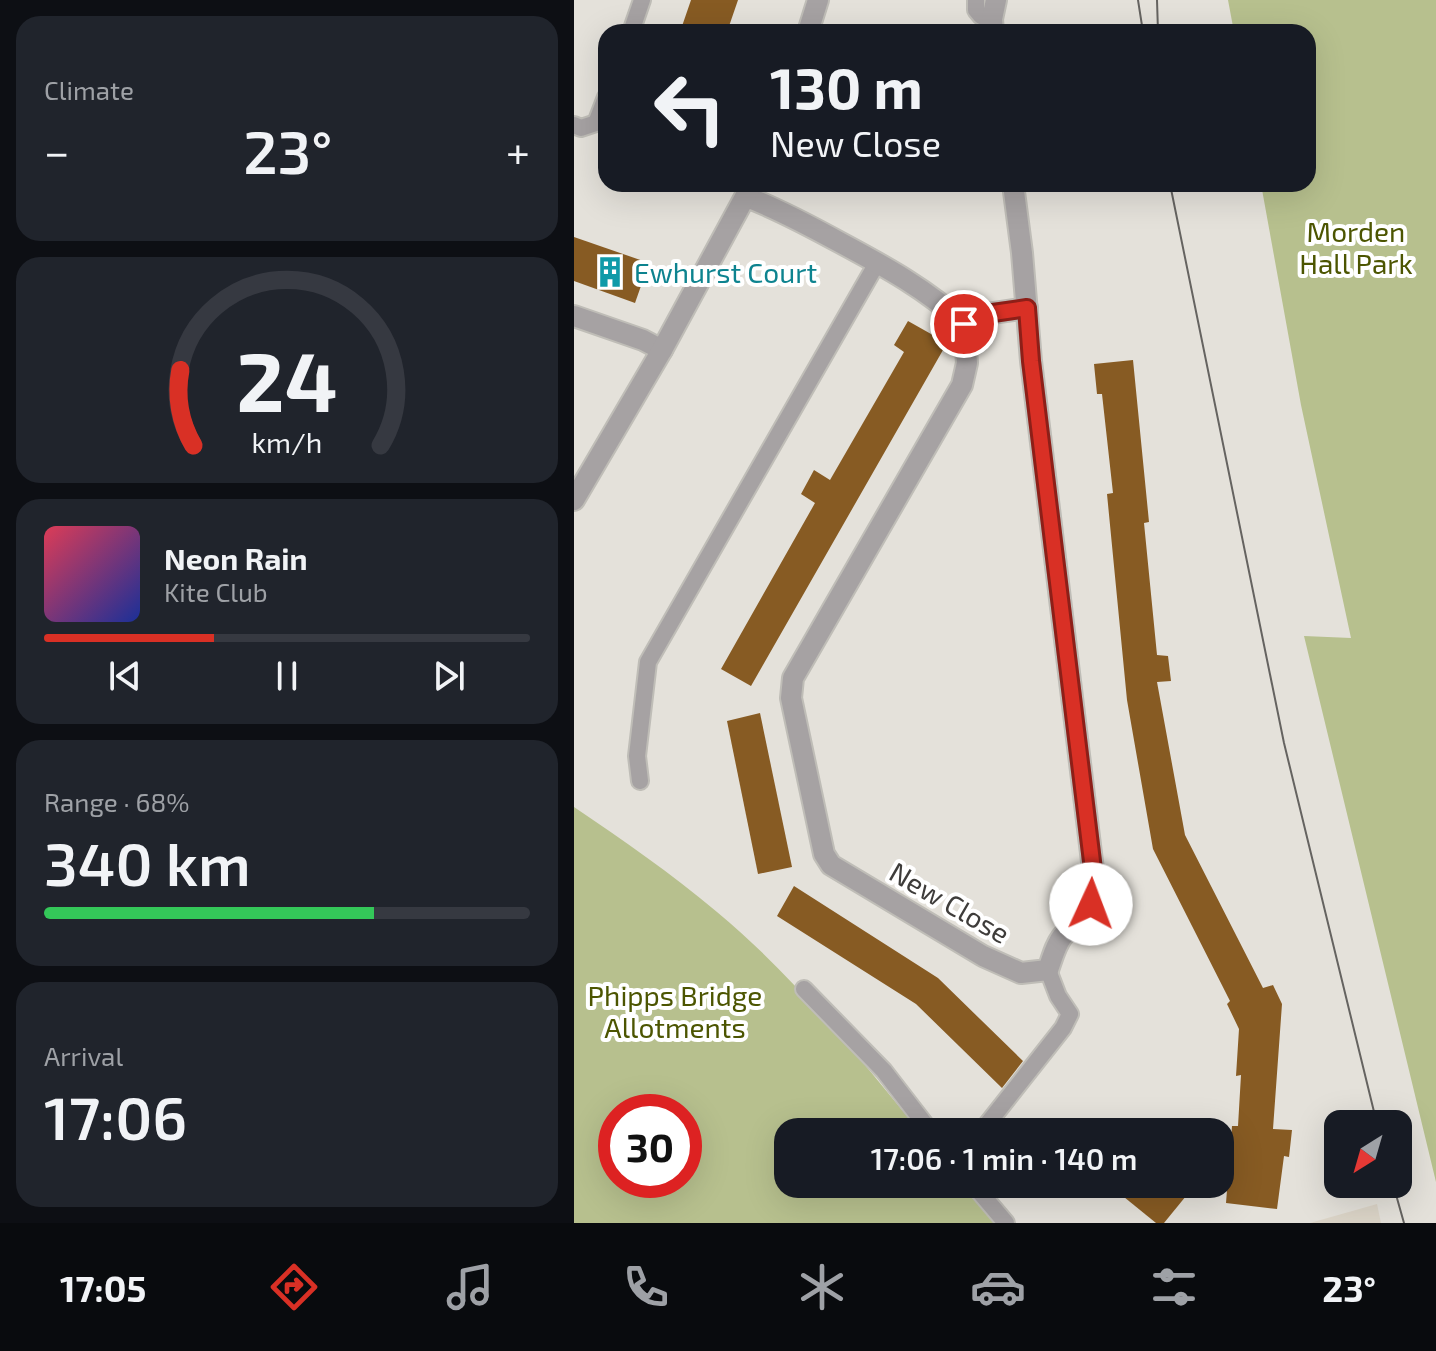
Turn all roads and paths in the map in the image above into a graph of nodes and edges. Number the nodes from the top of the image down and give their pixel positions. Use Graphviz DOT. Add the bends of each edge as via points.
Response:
graph roads {
  1 [pos="642,0"];
  2 [pos="818,0"];
  3 [pos="634,24"];
  4 [pos="810,24"];
  5 [pos="598,118"];
  6 [pos="574,125"];
  7 [pos="749,192"];
  8 [pos="753,192"];
  9 [pos="1014,192"];
  10 [pos="877,263"];
  11 [pos="1027,308"];
  12 [pos="574,316"];
  13 [pos="964,324"];
  14 [pos="662,350"];
  15 [pos="574,500"];
  16 [pos="640,781"];
  17 [pos="1048,970"];
  18 [pos="804,989"];
  19 [pos="920,1118"];
  20 [pos="992,1118"];
  21 [pos="985,1198"];
  22 [pos="1006,1223"];
  1 -- 3 [label="lane"];
  2 -- 4 [label="street"];
  5 -- 6 [label="lane" via="581,128"];
  7 -- 14 [label="street"];
  8 -- 10 [label="street"];
  9 -- 11 [label="street"];
  10 -- 13 [label="street" via="940,301"];
  10 -- 16 [label="lane" via="648,662 637,756"];
  11 -- 13 [label="street"];
  11 -- 17 [label="street" via="1095,886 1088,922 1071,926 1058,941"];
  12 -- 14 [label="street"];
  13 -- 17 [label="street, New Close" via="967,363 962,385 793,678 791,698 824,854 831,865 983,956 1021,973"];
  14 -- 15 [label="street"];
  17 -- 20 [label="lane" via="1070,1014"];
  18 -- 19 [label="lane" via="884,1071"];
  21 -- 22 [label="lane"];
}
